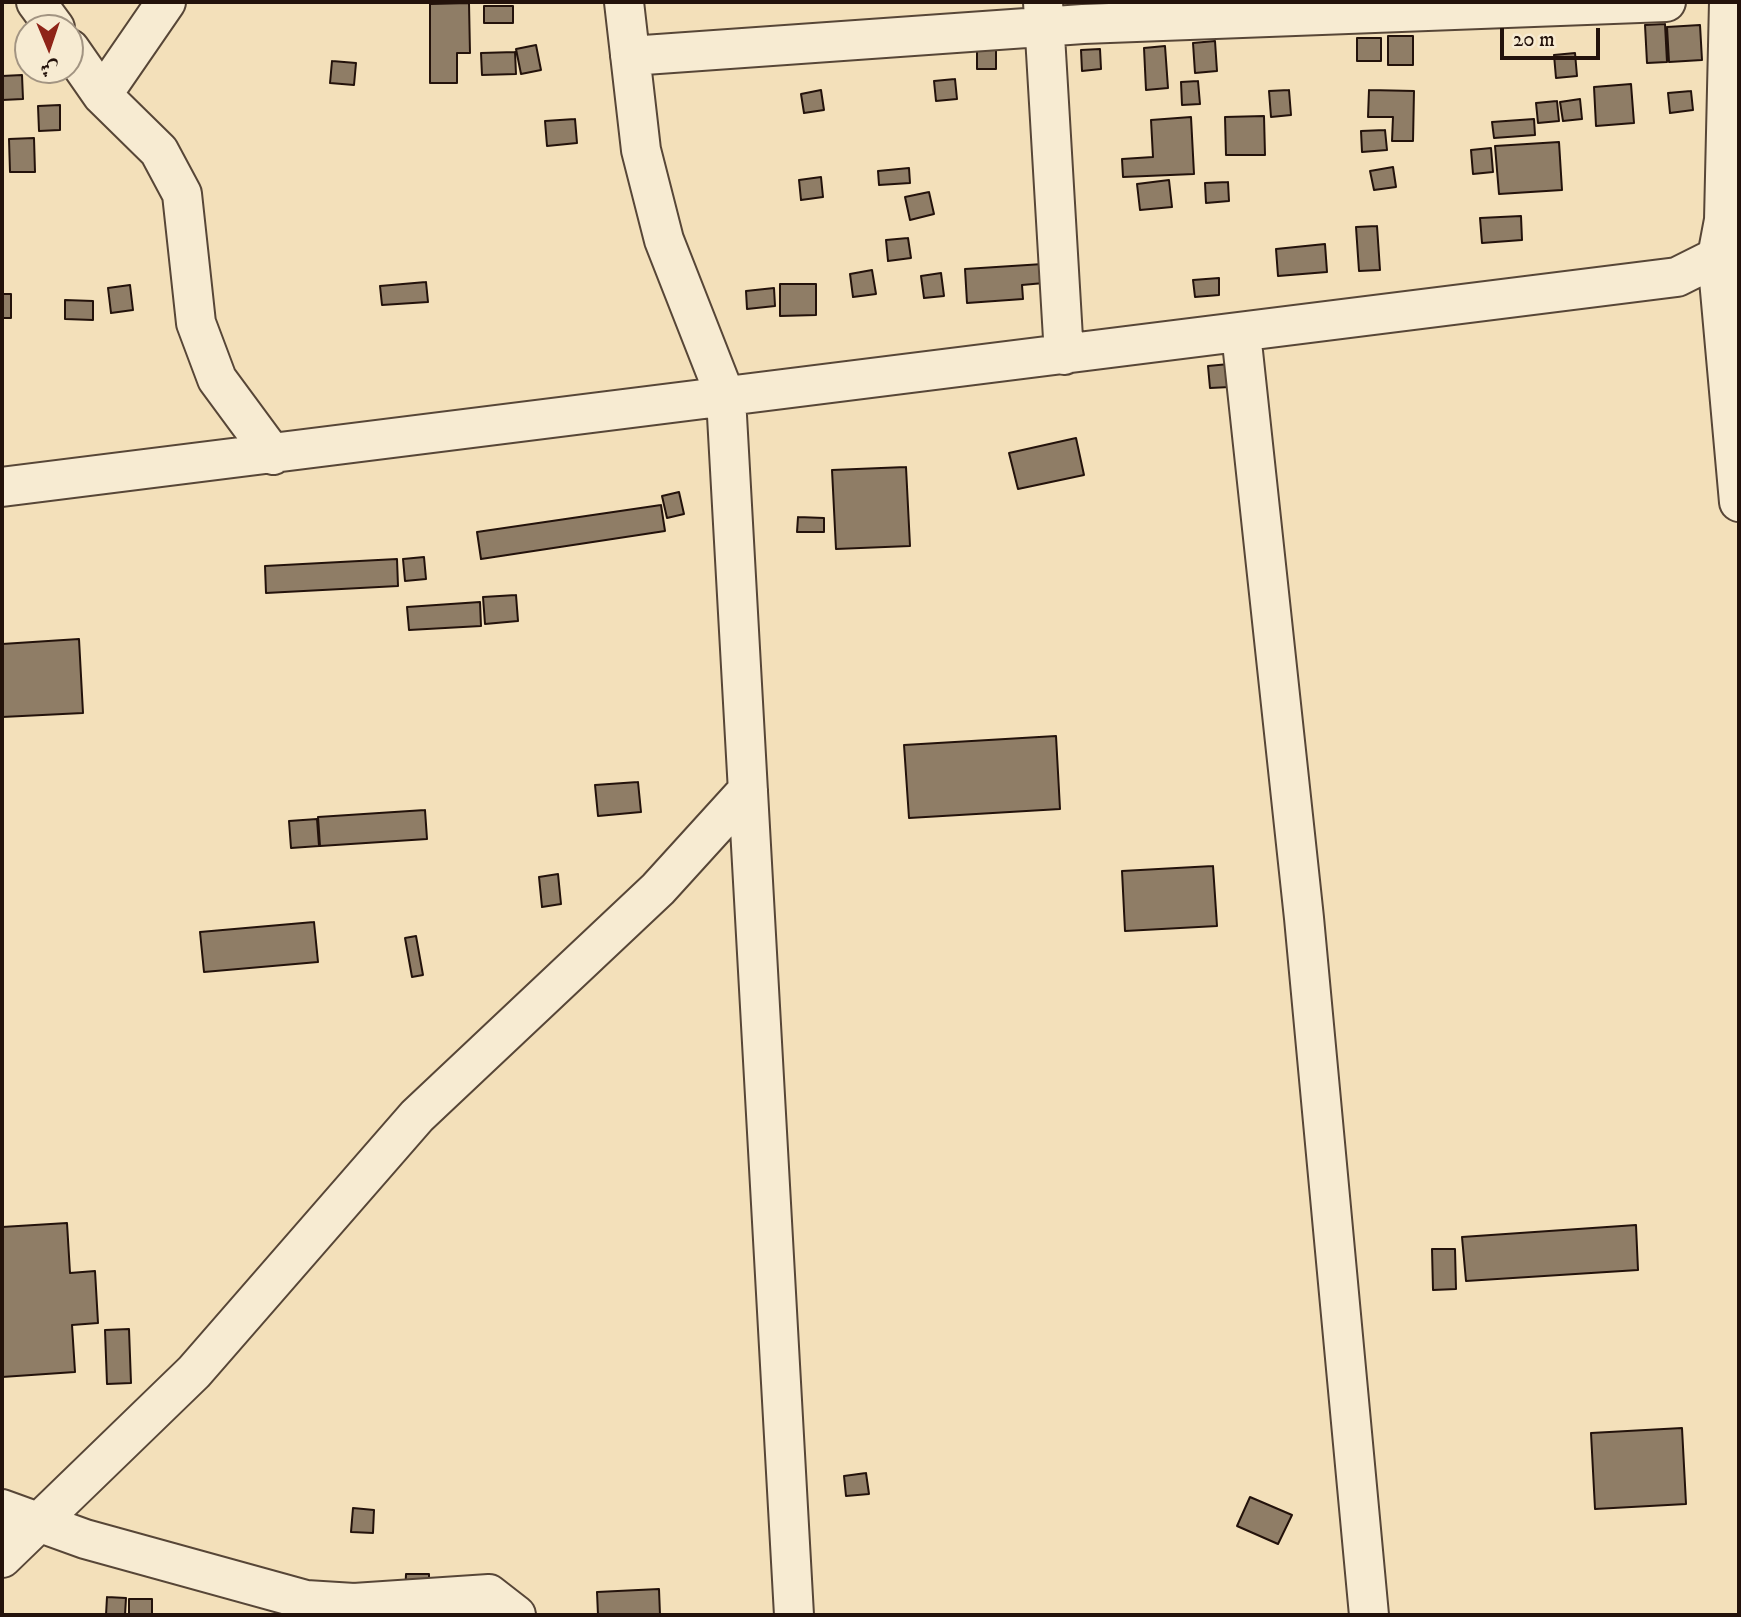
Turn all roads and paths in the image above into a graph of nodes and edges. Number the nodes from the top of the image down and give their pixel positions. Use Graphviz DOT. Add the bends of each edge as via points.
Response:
graph roads {
  1 [pos="166,2"];
  2 [pos="624,2"];
  3 [pos="1666,2"];
  4 [pos="1729,2"];
  5 [pos="1043,14"];
  6 [pos="630,56"];
  7 [pos="84,69"];
  8 [pos="102,94"];
  9 [pos="1728,255"];
  10 [pos="1241,333"];
  11 [pos="1064,355"];
  12 [pos="726,398"];
  13 [pos="273,455"];
  14 [pos="2,488"];
  15 [pos="1739,502"];
  16 [pos="748,790"];
  17 [pos="2,1509"];
  18 [pos="39,1523"];
  19 [pos="2,1558"];
  20 [pos="516,1615"];
  21 [pos="794,1615"];
  22 [pos="1369,1615"];
  1 -- 8 [label="street"];
  2 -- 6 [label="street"];
  3 -- 5 [label="street"];
  4 -- 9 [label="street" via="1724,220"];
  5 -- 6 [label="street"];
  5 -- 11 [label="street"];
  6 -- 12 [label="street" via="640,150 664,240"];
  7 -- 8 [label="street"];
  8 -- 13 [label="street" via="159,150 182,194 196,323 217,379"];
  9 -- 10 [label="street" via="1677,277"];
  9 -- 15 [label="street"];
  10 -- 11 [label="street"];
  10 -- 22 [label="street" via="1304,918"];
  11 -- 12 [label="street"];
  12 -- 13 [label="street"];
  12 -- 16 [label="street"];
  13 -- 14 [label="street"];
  16 -- 18 [label="street" via="658,889 417,1116 194,1372"];
  16 -- 21 [label="street"];
  17 -- 18 [label="street"];
  18 -- 19 [label="street"];
  18 -- 20 [label="street" via="306,1600 354,1604 489,1594"];
}
